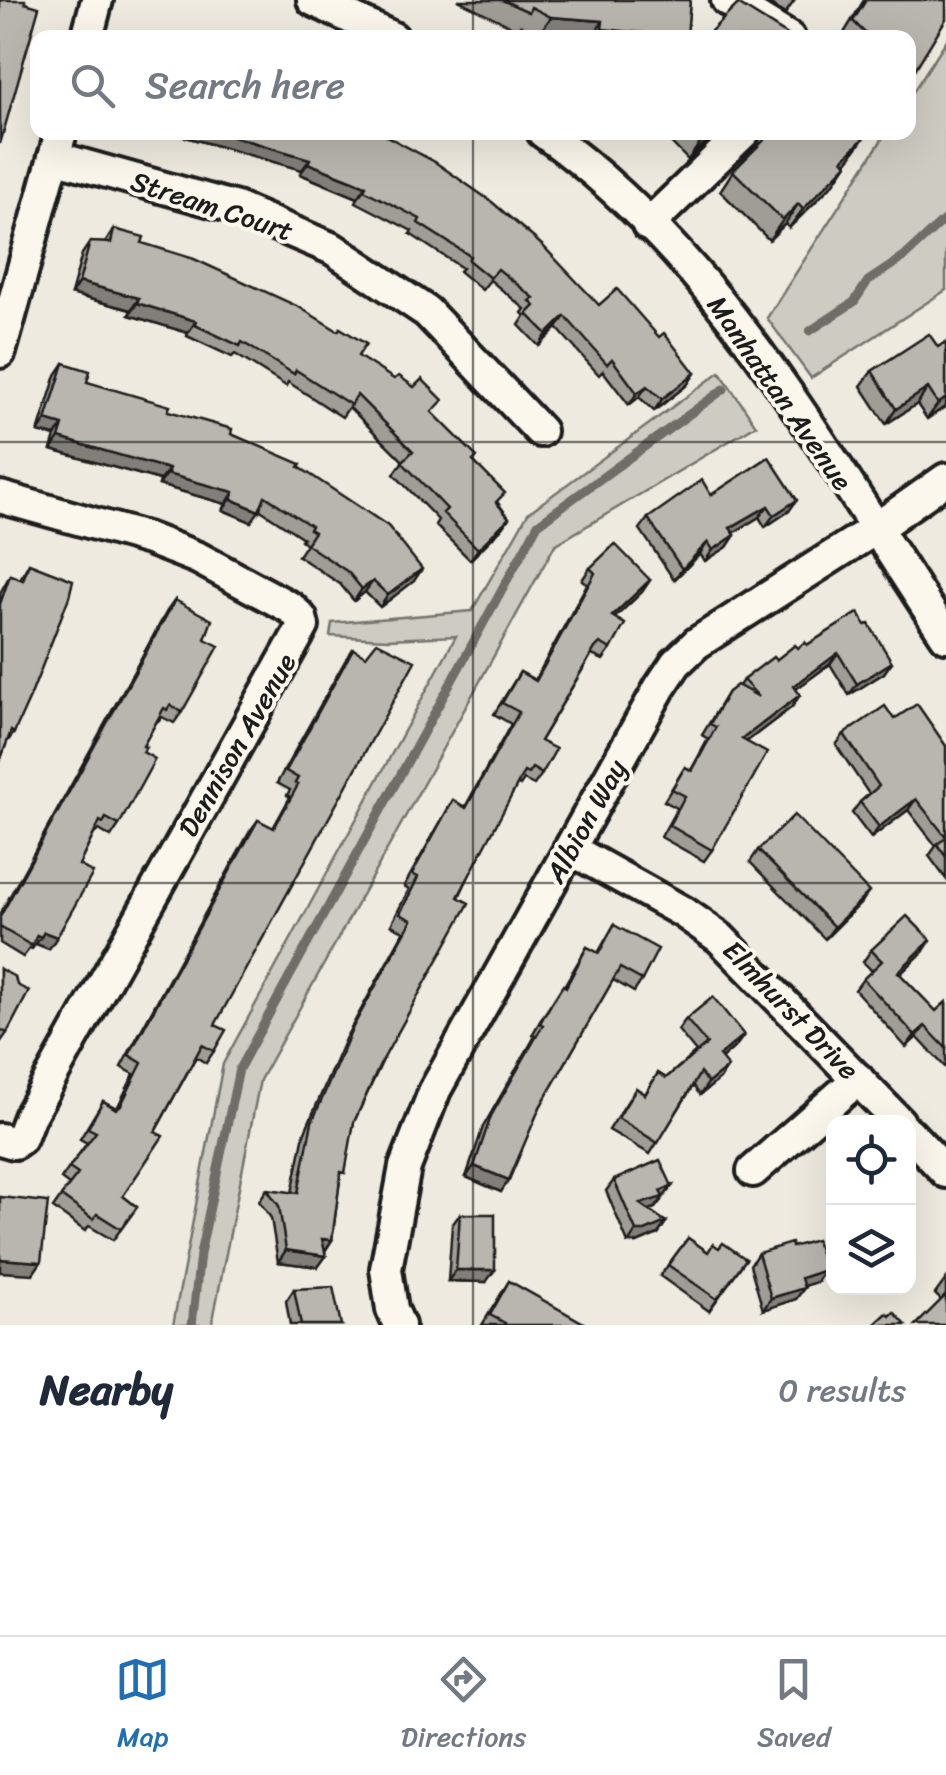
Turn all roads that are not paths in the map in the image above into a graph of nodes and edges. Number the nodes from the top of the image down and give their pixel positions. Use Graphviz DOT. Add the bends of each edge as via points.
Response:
graph roads {
  1 [pos="97,0"];
  2 [pos="313,0"];
  3 [pos="727,0"];
  4 [pos="380,21"];
  5 [pos="89,30"];
  6 [pos="776,30"];
  7 [pos="552,140"];
  8 [pos="736,140"];
  9 [pos="57,145"];
  10 [pos="648,225"];
  11 [pos="0,352"];
  12 [pos="540,431"];
  13 [pos="946,480"];
  14 [pos="0,497"];
  15 [pos="875,530"];
  16 [pos="946,636"];
  17 [pos="570,849"];
  18 [pos="858,1079"];
  19 [pos="892,1115"];
  20 [pos="0,1139"];
  21 [pos="916,1140"];
  22 [pos="753,1171"];
  23 [pos="946,1172"];
  24 [pos="400,1325"];
  1 -- 5 [label="street"];
  2 -- 4 [label="street"];
  3 -- 6 [label="street"];
  7 -- 10 [label="street, Manhattan Avenue"];
  8 -- 10 [label="street"];
  9 -- 11 [label="street"];
  9 -- 12 [label="street, Stream Court" via="236,208 375,274 427,312"];
  10 -- 15 [label="street, Manhattan Avenue" via="745,334"];
  13 -- 15 [label="street, Albion Way"];
  14 -- 20 [label="street, Dennison Avenue" via="198,558 291,608 303,626 21,1138 14,1144"];
  15 -- 16 [label="street, Manhattan Avenue"];
  15 -- 17 [label="street, Albion Way" via="676,663"];
  17 -- 18 [label="street, Elmhurst Drive" via="720,938"];
  17 -- 24 [label="street, Albion Way" via="434,1090 405,1166 386,1270"];
  18 -- 19 [label="street, Elmhurst Drive"];
  18 -- 22 [label="street"];
  21 -- 23 [label="street"];
}
